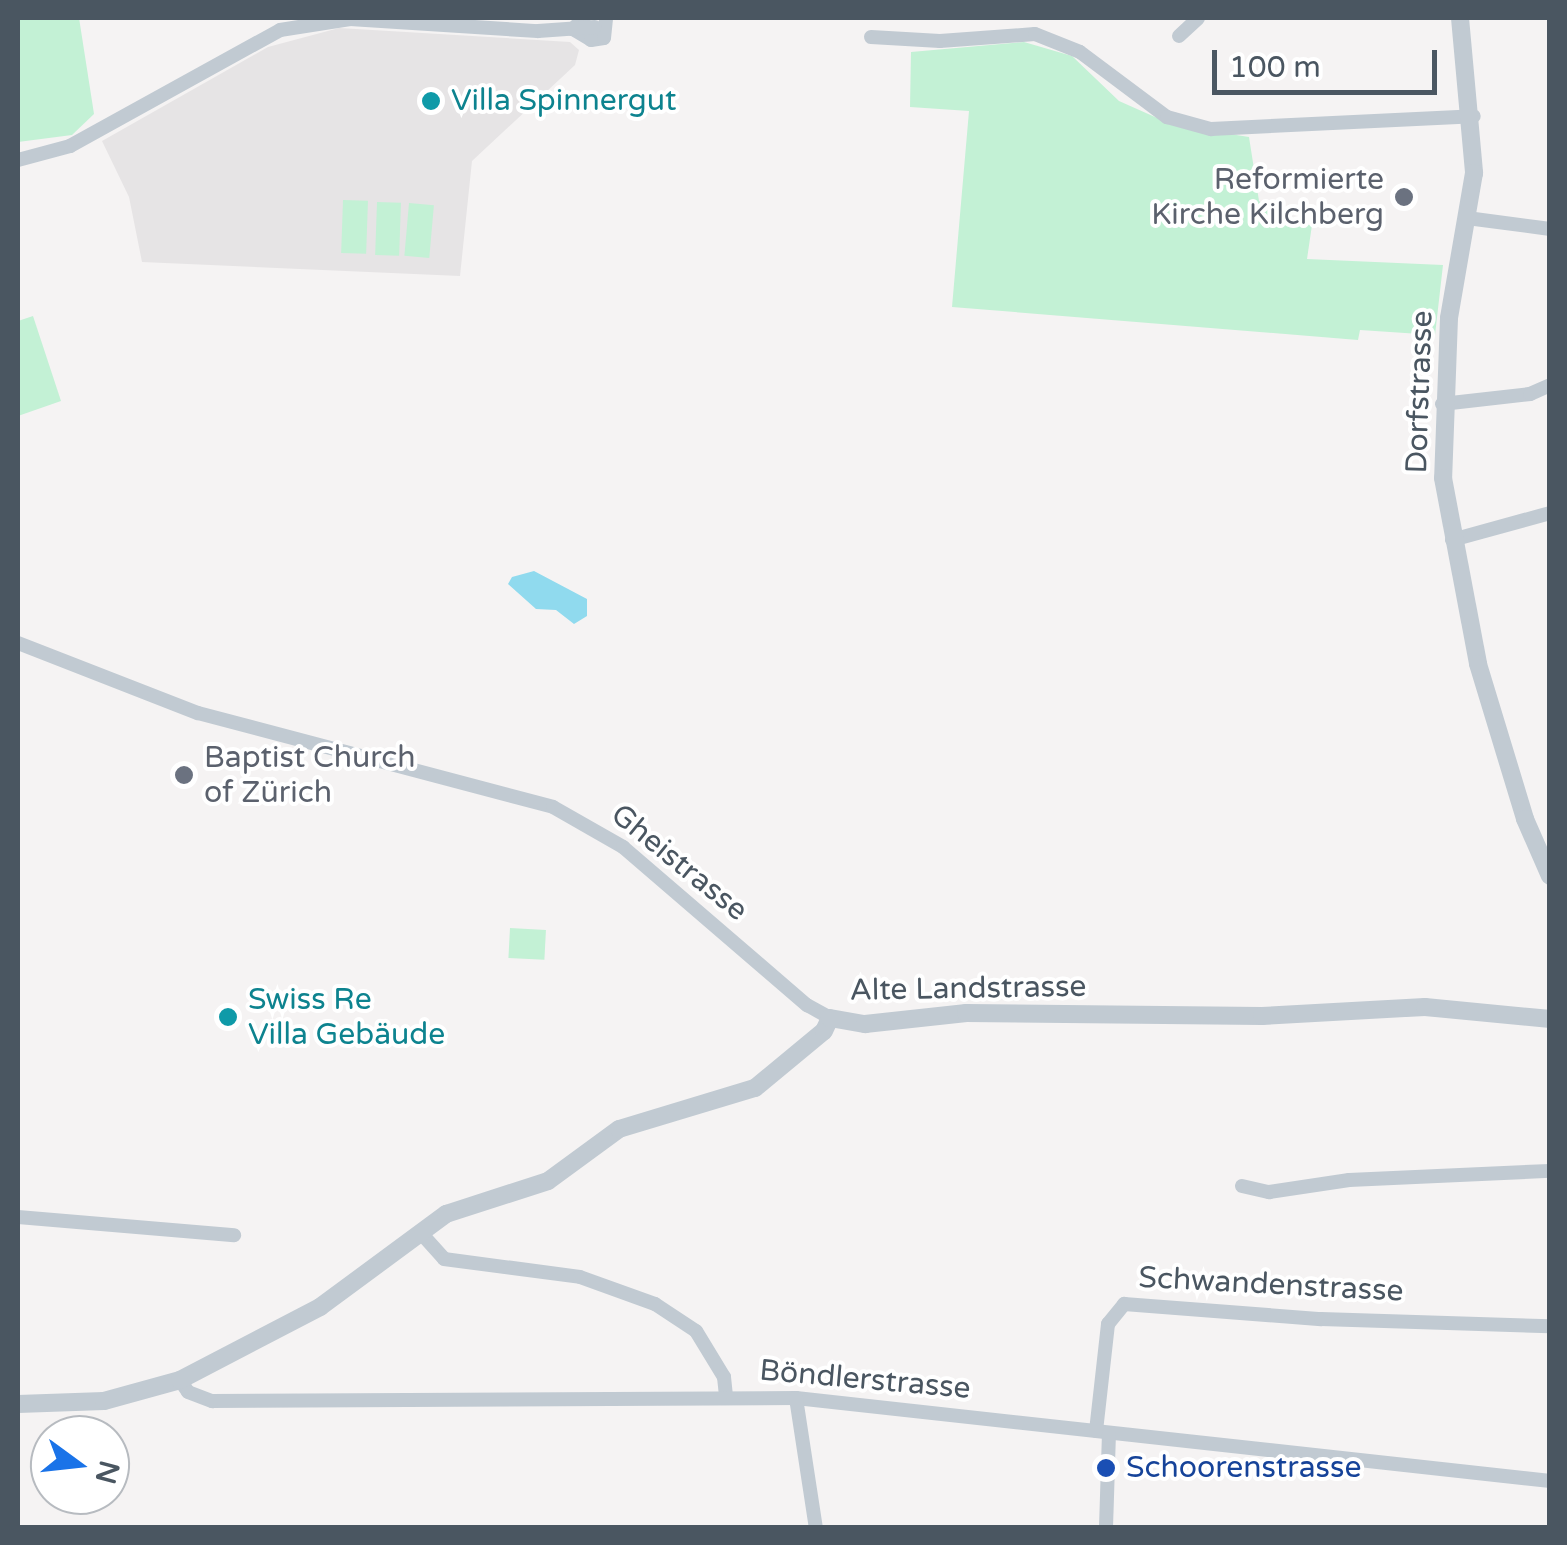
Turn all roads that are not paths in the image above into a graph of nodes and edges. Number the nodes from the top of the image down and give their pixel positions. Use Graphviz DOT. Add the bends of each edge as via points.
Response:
graph roads {
  1 [pos="1198,18"];
  2 [pos="1460,18"];
  3 [pos="590,23"];
  4 [pos="1178,36"];
  5 [pos="871,37"];
  6 [pos="1474,116"];
  7 [pos="18,160"];
  8 [pos="1467,218"];
  9 [pos="1550,229"];
  10 [pos="1550,385"];
  11 [pos="1442,404"];
  12 [pos="1550,514"];
  13 [pos="1452,540"];
  14 [pos="18,643"];
  15 [pos="1550,876"];
  16 [pos="830,1018"];
  17 [pos="1550,1018"];
  18 [pos="1550,1171"];
  19 [pos="1242,1186"];
  20 [pos="18,1217"];
  21 [pos="420,1232"];
  22 [pos="234,1235"];
  23 [pos="1550,1326"];
  24 [pos="180,1380"];
  25 [pos="726,1397"];
  26 [pos="796,1398"];
  27 [pos="18,1404"];
  28 [pos="1102,1432"];
  29 [pos="1550,1481"];
  30 [pos="816,1528"];
  31 [pos="1106,1528"];
  1 -- 4 [label="street"];
  2 -- 6 [label="street, Dorfstrasse"];
  3 -- 7 [label="street" via="350,20 280,30 70,146"];
  5 -- 6 [label="street" via="940,41 1035,34 1080,52 1146,105 1211,129"];
  6 -- 8 [label="street, Dorfstrasse"];
  8 -- 9 [label="street"];
  8 -- 11 [label="street, Dorfstrasse" via="1451,299"];
  10 -- 11 [label="street" via="1530,394"];
  11 -- 13 [label="street, Dorfstrasse"];
  12 -- 13 [label="street"];
  13 -- 15 [label="street, Dorfstrasse" via="1478,664"];
  14 -- 16 [label="street, Gheistrasse" via="198,713 553,807 623,847 806,1005"];
  16 -- 17 [label="street, Alte Landstrasse" via="865,1024 966,1013 1262,1016 1425,1007"];
  16 -- 21 [label="street, Alte Landstrasse" via="824,1031 755,1088 620,1129 548,1182 446,1214"];
  18 -- 19 [label="street" via="1348,1180 1269,1192"];
  20 -- 22 [label="street"];
  21 -- 24 [label="street, Alte Landstrasse" via="320,1307"];
  21 -- 25 [label="street" via="444,1259 580,1277 655,1304 696,1331 724,1377"];
  23 -- 28 [label="street, Schwandenstrasse" via="1321,1320 1124,1304 1108,1324"];
  24 -- 25 [label="street, Böndlerstrasse" via="188,1392 212,1400"];
  24 -- 27 [label="street, Alte Landstrasse" via="104,1401"];
  25 -- 26 [label="street, Böndlerstrasse"];
  26 -- 28 [label="street, Böndlerstrasse"];
  26 -- 30 [label="street"];
  28 -- 29 [label="street, Böndlerstrasse"];
  28 -- 31 [label="street"];
}
